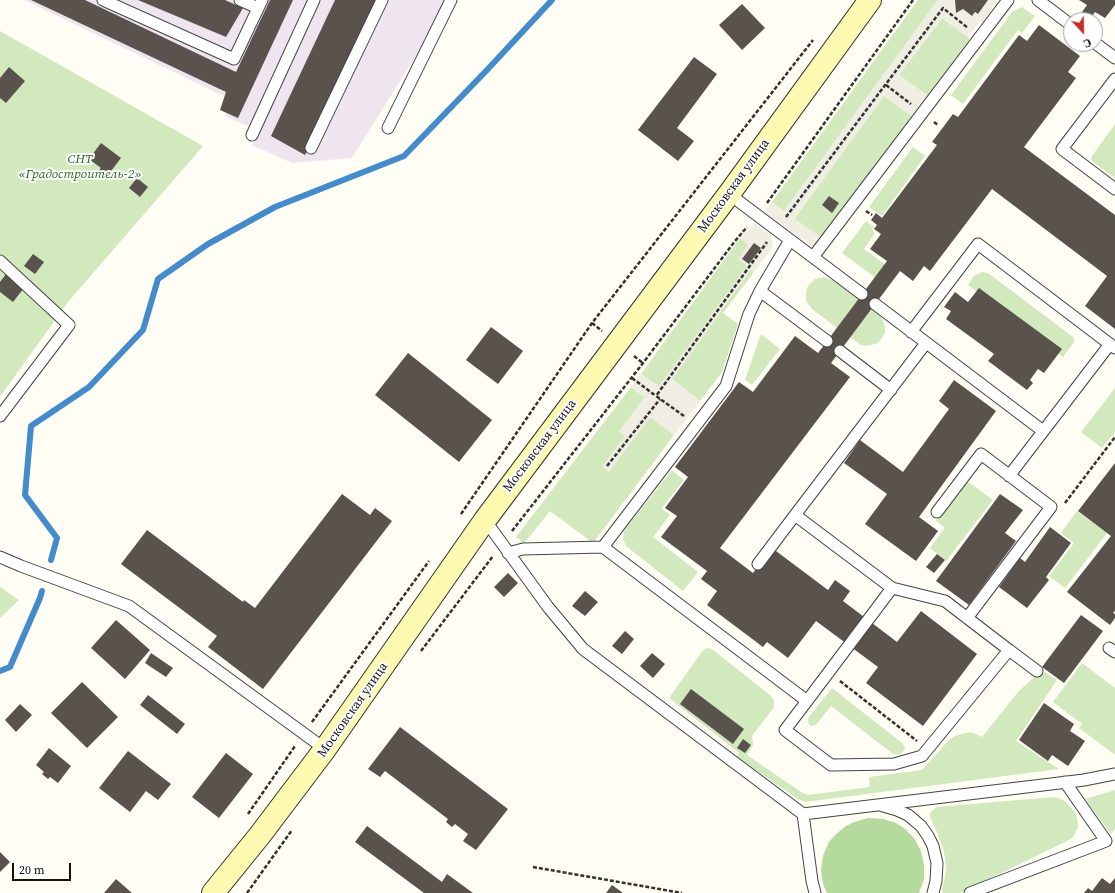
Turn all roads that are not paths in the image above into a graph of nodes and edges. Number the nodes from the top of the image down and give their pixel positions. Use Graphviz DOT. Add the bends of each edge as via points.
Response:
graph roads {
  1 [pos="103,0"];
  2 [pos="240,0"];
  3 [pos="314,0"];
  4 [pos="382,0"];
  5 [pos="452,0"];
  6 [pos="870,0"];
  7 [pos="1008,0"];
  8 [pos="1038,0"];
  9 [pos="260,4"];
  10 [pos="1063,19"];
  11 [pos="1103,49"];
  12 [pos="1115,58"];
  13 [pos="1115,79"];
  14 [pos="388,128"];
  15 [pos="252,135"];
  16 [pos="311,148"];
  17 [pos="1115,189"];
  18 [pos="729,194"];
  19 [pos="790,240"];
  20 [pos="813,257"];
  21 [pos="0,261"];
  22 [pos="760,291"];
  23 [pos="862,294"];
  24 [pos="875,304"];
  25 [pos="912,332"];
  26 [pos="827,341"];
  27 [pos="926,343"];
  28 [pos="1112,346"];
  29 [pos="840,351"];
  30 [pos="891,390"];
  31 [pos="0,416"];
  32 [pos="1043,431"];
  33 [pos="1009,476"];
  34 [pos="937,512"];
  35 [pos="795,515"];
  36 [pos="485,520"];
  37 [pos="603,547"];
  38 [pos="505,548"];
  39 [pos="0,557"];
  40 [pos="758,564"];
  41 [pos="892,588"];
  42 [pos="967,618"];
  43 [pos="1009,650"];
  44 [pos="1037,671"];
  45 [pos="807,701"];
  46 [pos="326,749"];
  47 [pos="1115,774"];
  48 [pos="1065,782"];
  49 [pos="868,806"];
  50 [pos="803,814"];
  51 [pos="213,893"];
  52 [pos="815,893"];
  53 [pos="933,893"];
  54 [pos="970,893"];
  1 -- 9 [label="lane" via="234,59"];
  2 -- 9 [label="lane"];
  3 -- 15 [label="lane"];
  4 -- 16 [label="lane"];
  5 -- 14 [label="lane"];
  6 -- 18 [label="main road, Московская улица"];
  7 -- 20 [label="lane"];
  8 -- 10 [label="lane"];
  11 -- 12 [label="lane"];
  13 -- 17 [label="lane" via="1062,149"];
  18 -- 19 [label="lane"];
  18 -- 36 [label="main road, Московская улица"];
  19 -- 20 [label="lane"];
  19 -- 22 [label="lane"];
  20 -- 23 [label="lane"];
  21 -- 31 [label="lane" via="69,325"];
  22 -- 26 [label="lane"];
  22 -- 37 [label="lane" via="749,314 726,386"];
  24 -- 25 [label="lane"];
  25 -- 27 [label="lane"];
  25 -- 28 [label="lane" via="978,244"];
  27 -- 30 [label="lane"];
  27 -- 32 [label="lane"];
  28 -- 32 [label="lane"];
  29 -- 30 [label="lane"];
  30 -- 35 [label="lane"];
  32 -- 33 [label="lane"];
  33 -- 34 [label="lane" via="980,454"];
  33 -- 42 [label="lane" via="1055,509"];
  35 -- 40 [label="lane"];
  35 -- 41 [label="lane"];
  36 -- 38 [label="lane"];
  36 -- 46 [label="main road, Московская улица"];
  37 -- 38 [label="lane"];
  37 -- 45 [label="lane"];
  38 -- 50 [label="lane" via="548,607 583,649"];
  39 -- 46 [label="lane" via="129,606"];
  41 -- 42 [label="lane" via="945,602"];
  41 -- 45 [label="lane"];
  42 -- 43 [label="lane"];
  43 -- 44 [label="lane"];
  43 -- 45 [label="lane" via="922,756 894,764 831,765 785,730"];
  46 -- 51 [label="main road, Московская улица"];
  47 -- 48 [label="lane"];
  48 -- 49 [label="lane"];
  48 -- 54 [label="lane" via="1106,841"];
  49 -- 50 [label="lane"];
  49 -- 53 [label="lane" via="886,807 902,812 925,831 933,846 937,863"];
  50 -- 52 [label="lane"];
}
